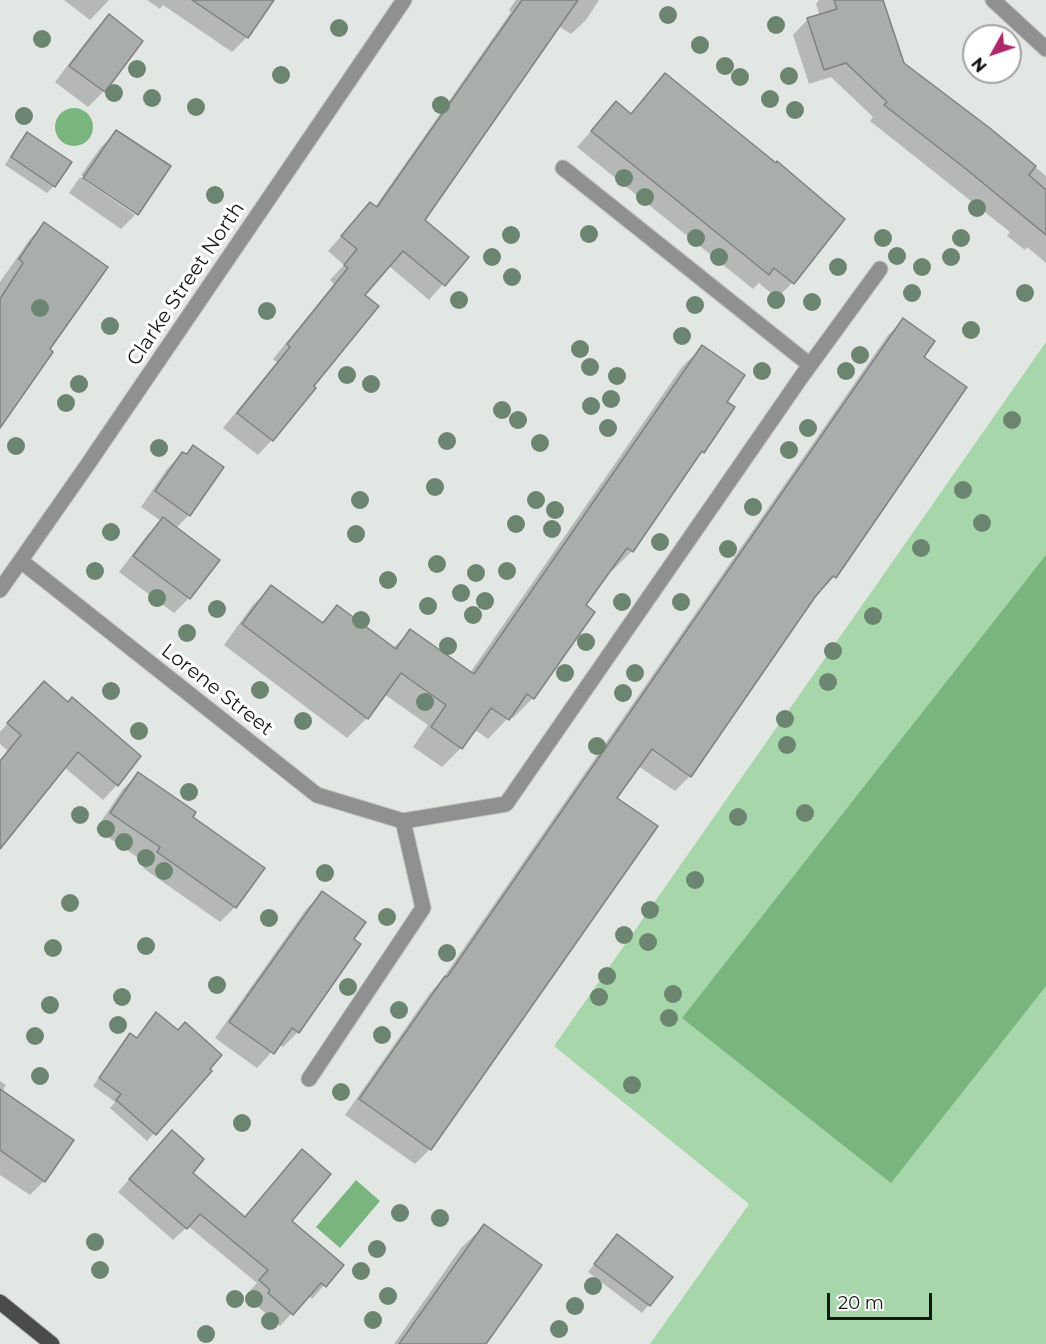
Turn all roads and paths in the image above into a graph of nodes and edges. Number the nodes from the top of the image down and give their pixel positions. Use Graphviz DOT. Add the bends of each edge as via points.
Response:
graph roads {
  1 [pos="404,0"];
  2 [pos="993,0"];
  3 [pos="1046,49"];
  4 [pos="563,168"];
  5 [pos="880,269"];
  6 [pos="810,365"];
  7 [pos="21,561"];
  8 [pos="0,590"];
  9 [pos="403,821"];
  10 [pos="309,1079"];
  11 [pos="0,1302"];
  12 [pos="52,1344"];
  1 -- 7 [label="street, Clarke Street North"];
  2 -- 3 [label="street"];
  4 -- 6 [label="street"];
  5 -- 6 [label="street"];
  6 -- 9 [label="street" via="506,804"];
  7 -- 8 [label="street, Clarke Street North"];
  7 -- 9 [label="street, Lorene Street" via="317,795"];
  9 -- 10 [label="street" via="423,908"];
  11 -- 12 [label="main road"];
}
